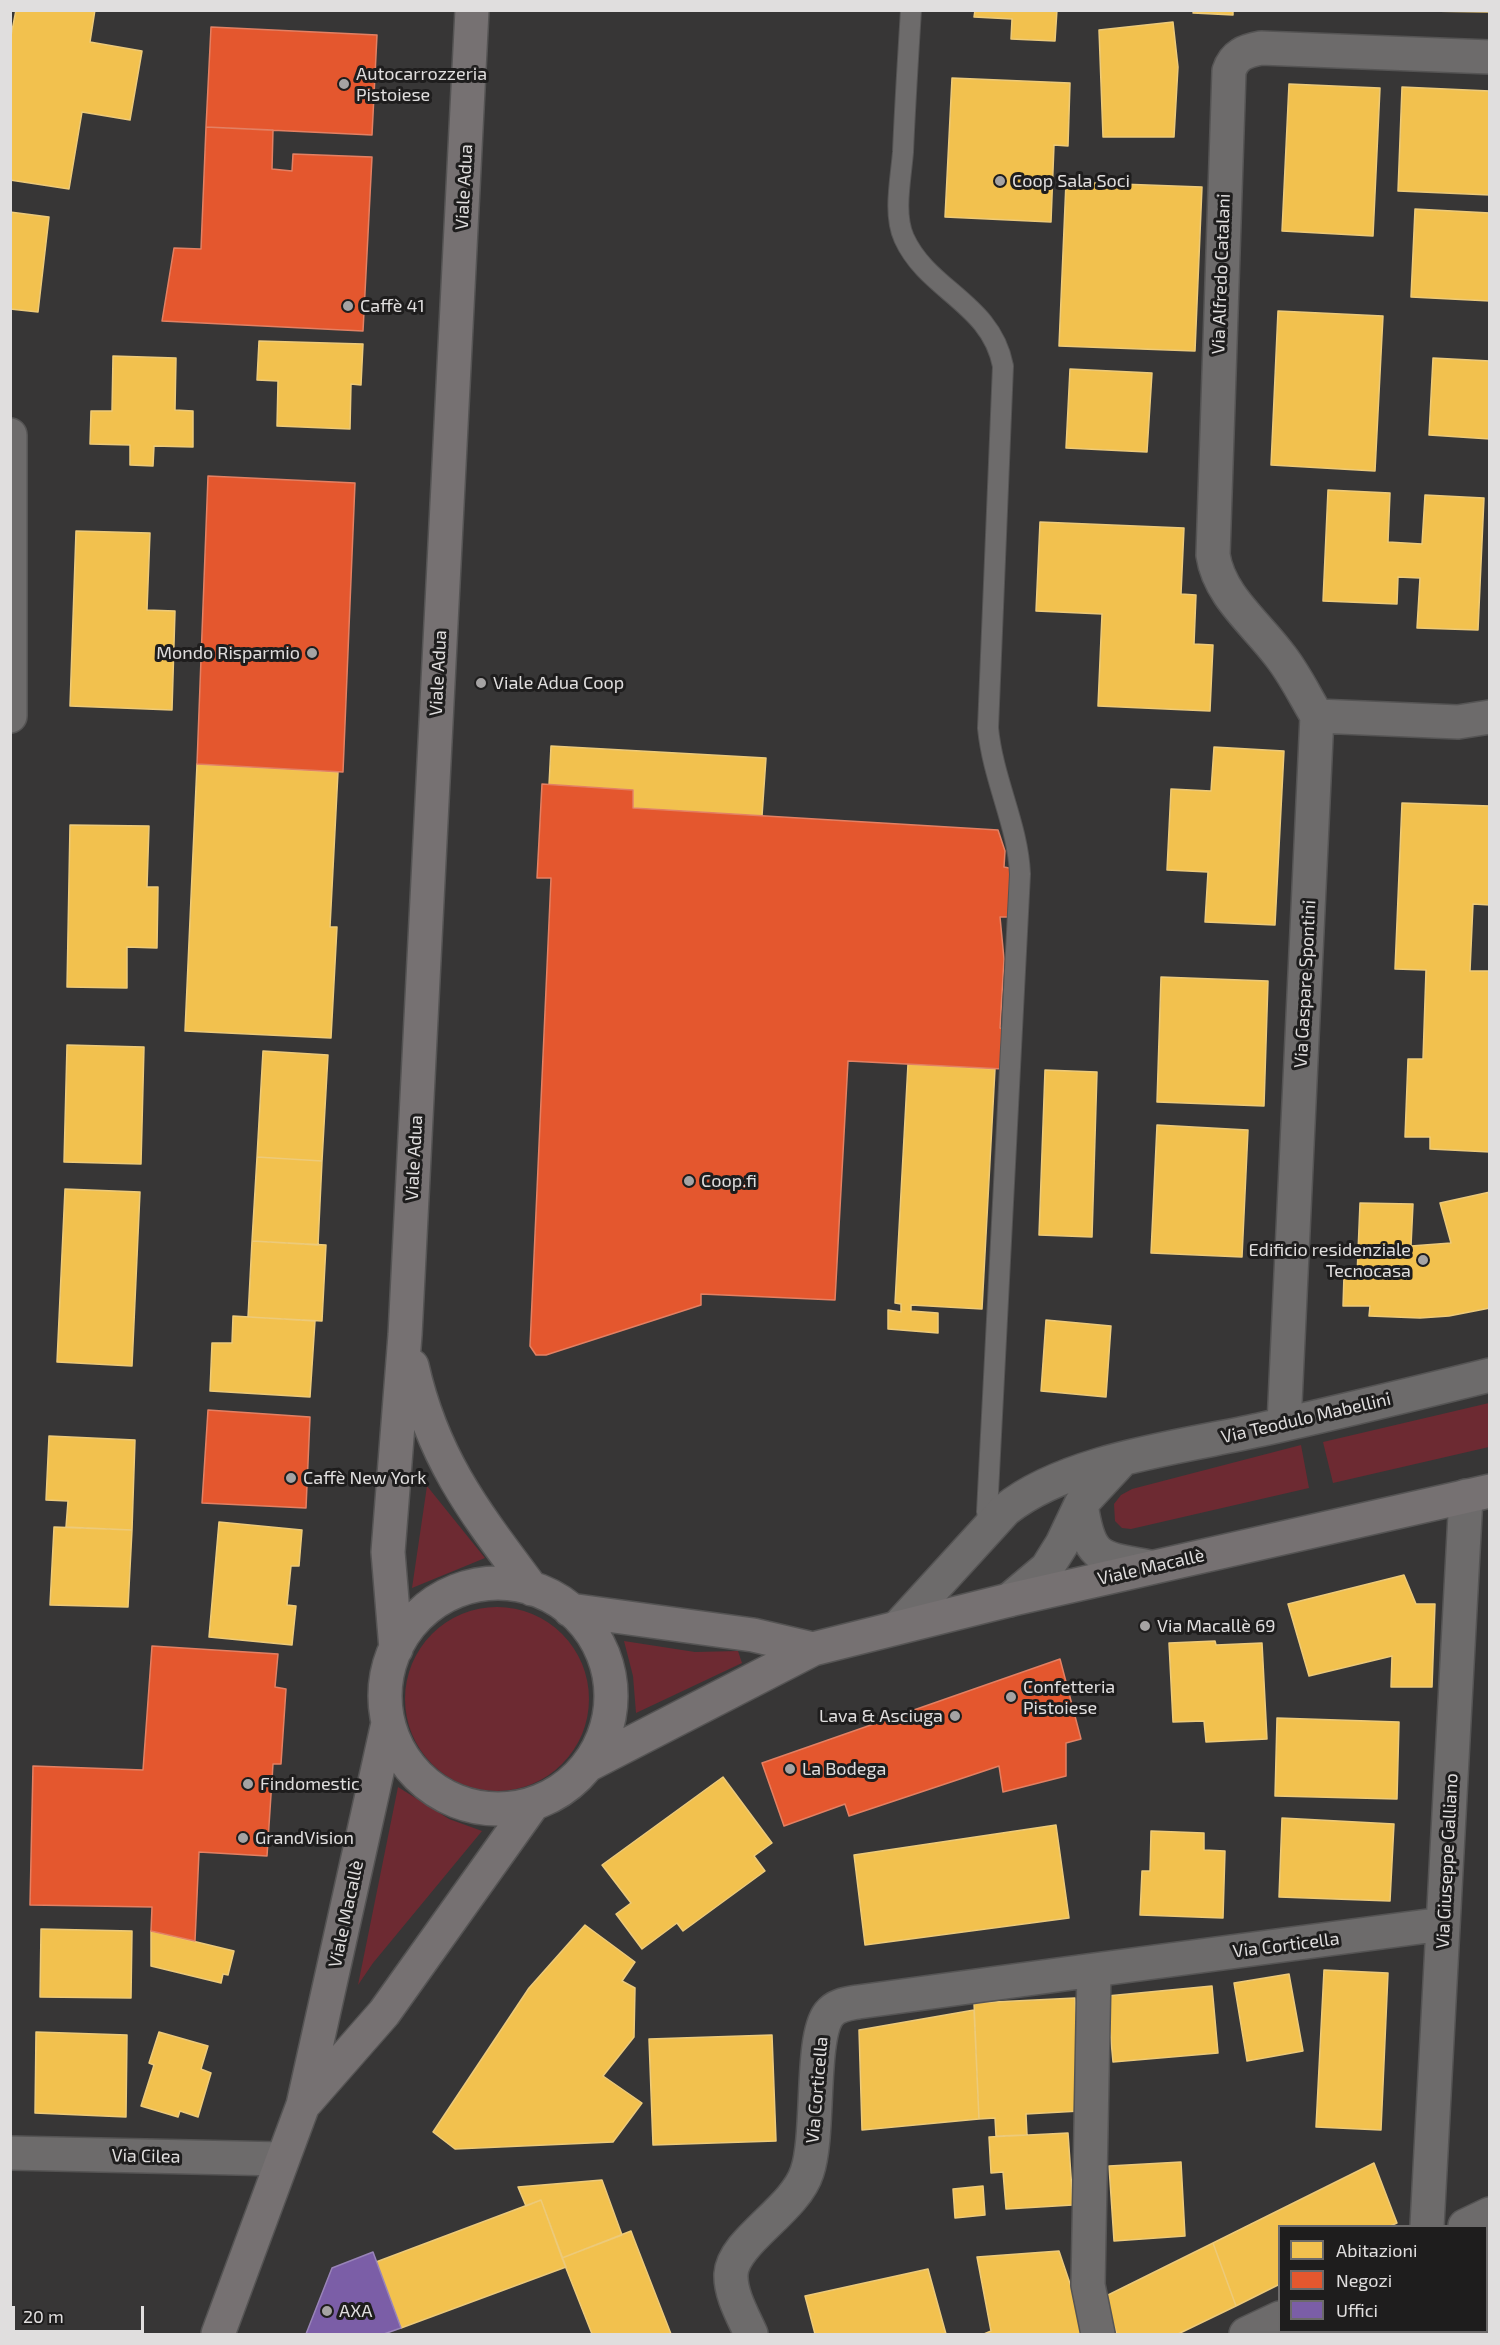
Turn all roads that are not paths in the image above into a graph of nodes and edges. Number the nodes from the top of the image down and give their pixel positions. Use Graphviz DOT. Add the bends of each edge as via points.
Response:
graph roads {
  1 [pos="472,10"];
  2 [pos="911,10"];
  3 [pos="1490,57"];
  4 [pos="10,435"];
  5 [pos="10,716"];
  6 [pos="1317,716"];
  7 [pos="1490,717"];
  8 [pos="405,1335"];
  9 [pos="1490,1375"];
  10 [pos="1284,1424"];
  11 [pos="1123,1460"];
  12 [pos="1478,1493"];
  13 [pos="1081,1504"];
  14 [pos="987,1512"];
  15 [pos="1150,1567"];
  16 [pos="532,1589"];
  17 [pos="1009,1600"];
  18 [pos="570,1610"];
  19 [pos="898,1626"];
  20 [pos="396,1649"];
  21 [pos="813,1649"];
  22 [pos="388,1723"];
  23 [pos="588,1764"];
  24 [pos="533,1804"];
  25 [pos="1443,1924"];
  26 [pos="1094,1970"];
  27 [pos="303,2105"];
  28 [pos="10,2153"];
  29 [pos="282,2159"];
  30 [pos="1490,2214"];
  31 [pos="1427,2225"];
  32 [pos="1467,2225"];
  33 [pos="1278,2319"];
  34 [pos="218,2334"];
  35 [pos="751,2334"];
  36 [pos="1098,2334"];
  37 [pos="1246,2334"];
  1 -- 8 [label="main road, Viale Adua"];
  2 -- 14 [label="lane" via="900,200 903,237 923,265 986,324 995,338 1003,366 988,728 993,769 1017,846 1020,874"];
  3 -- 6 [label="street, Via Alfredo Catalani" via="1261,48 1238,55 1229,71 1215,571 1283,659"];
  4 -- 5 [label="street"];
  6 -- 7 [label="street" via="1458,722"];
  6 -- 10 [label="street, Via Gaspare Spontini"];
  8 -- 16 [label="main road, Viale Adua" via="422,1405 444,1462 474,1511"];
  8 -- 20 [label="main road, Viale Adua" via="388,1552"];
  9 -- 10 [label="street, Via Teodulo Mabellini"];
  10 -- 11 [label="street, Via Teodulo Mabellini"];
  11 -- 13 [label="street"];
  11 -- 19 [label="street, Via Teodulo Mabellini" via="1052,1482 1020,1497"];
  12 -- 15 [label="main road, Viale Macallè"];
  12 -- 25 [label="street, Via Giuseppe Galliano"];
  13 -- 15 [label="street" via="1085,1530 1094,1549 1113,1559"];
  13 -- 17 [label="street" via="1047,1568"];
  15 -- 17 [label="main road, Viale Macallè"];
  16 -- 18 [label="main road"];
  16 -- 20 [label="main road" via="496,1583 452,1594 422,1613"];
  17 -- 19 [label="main road, Viale Macallè"];
  18 -- 21 [label="main road, Viale Macallè" via="741,1633"];
  18 -- 23 [label="main road" via="598,1643 611,1684 608,1726"];
  19 -- 21 [label="main road, Viale Macallè"];
  20 -- 22 [label="main road" via="386,1685"];
  21 -- 23 [label="main road, Viale Macallè"];
  22 -- 24 [label="main road" via="410,1766 447,1797 494,1809"];
  22 -- 27 [label="main road, Viale Macallè"];
  23 -- 24 [label="main road" via="564,1789"];
  24 -- 27 [label="main road, Viale Macallè" via="384,2013"];
  25 -- 26 [label="street, Via Corticella"];
  25 -- 31 [label="street, Via Giuseppe Galliano"];
  26 -- 35 [label="street, Via Corticella" via="858,2002 837,2007 830,2013 821,2033 814,2140 806,2178 794,2199 741,2251 731,2274"];
  26 -- 36 [label="street" via="1088,2285"];
  27 -- 29 [label="main road, Viale Macallè"];
  28 -- 29 [label="street, Via Cilea"];
  29 -- 34 [label="main road, Viale Macallè"];
  30 -- 32 [label="street"];
  33 -- 37 [label="street"];
}
